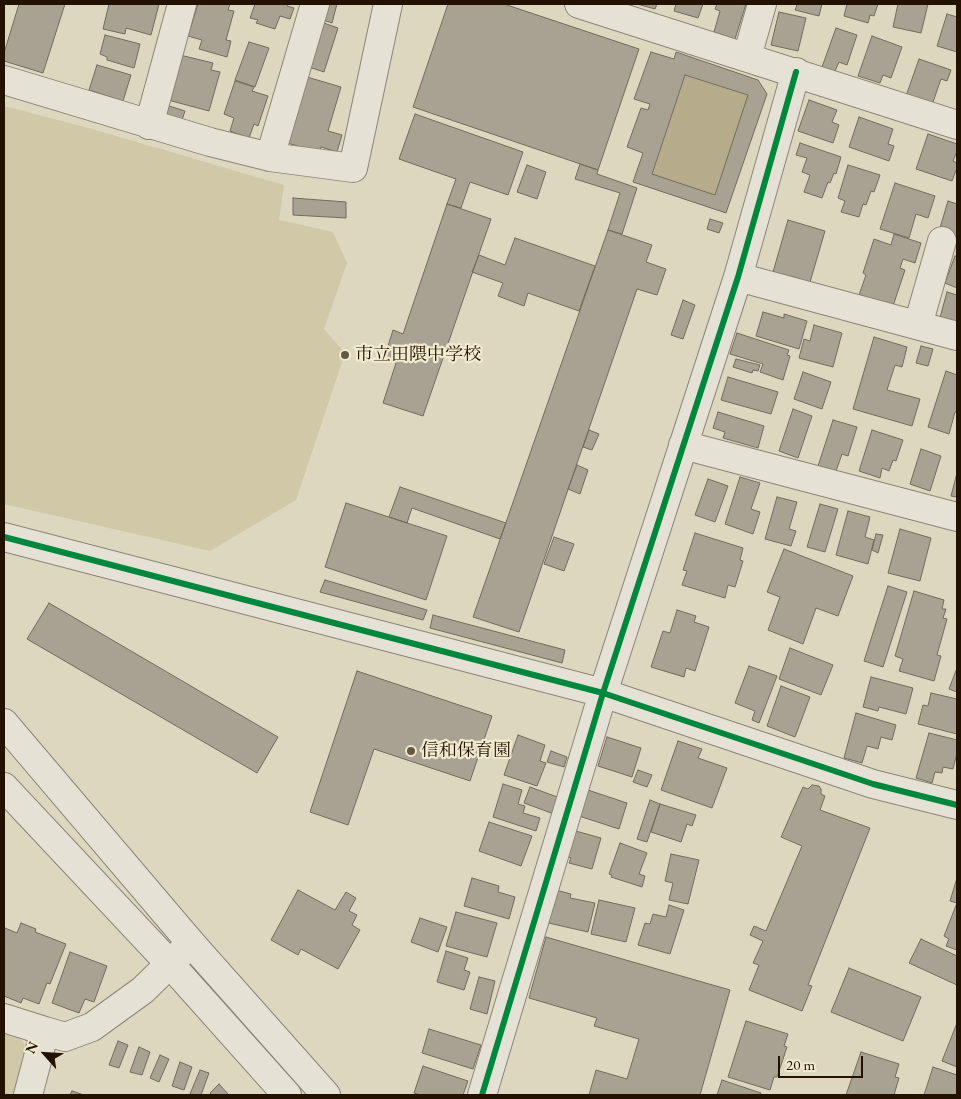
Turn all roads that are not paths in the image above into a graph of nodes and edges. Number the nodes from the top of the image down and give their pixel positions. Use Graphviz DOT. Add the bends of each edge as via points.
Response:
graph roads {
  1 [pos="182,4"];
  2 [pos="314,4"];
  3 [pos="388,4"];
  4 [pos="579,4"];
  5 [pos="762,4"];
  6 [pos="746,57"];
  7 [pos="796,72"];
  8 [pos="4,80"];
  9 [pos="149,124"];
  10 [pos="957,125"];
  11 [pos="270,157"];
  12 [pos="942,241"];
  13 [pos="738,277"];
  14 [pos="918,325"];
  15 [pos="957,336"];
  16 [pos="683,445"];
  17 [pos="957,517"];
  18 [pos="4,537"];
  19 [pos="603,693"];
  20 [pos="4,723"];
  21 [pos="4,787"];
  22 [pos="957,805"];
  23 [pos="191,943"];
  24 [pos="170,964"];
  25 [pos="4,1018"];
  26 [pos="45,1032"];
  27 [pos="28,1095"];
  28 [pos="287,1095"];
  29 [pos="326,1095"];
  30 [pos="482,1095"];
  1 -- 9 [label="street"];
  2 -- 11 [label="street"];
  3 -- 11 [label="street" via="353,168"];
  4 -- 6 [label="street"];
  5 -- 6 [label="street"];
  6 -- 7 [label="street"];
  7 -- 10 [label="street"];
  7 -- 13 [label="street"];
  8 -- 9 [label="street"];
  9 -- 11 [label="street"];
  12 -- 14 [label="street"];
  13 -- 14 [label="street"];
  13 -- 16 [label="street"];
  14 -- 15 [label="street"];
  16 -- 17 [label="street"];
  16 -- 19 [label="street"];
  18 -- 19 [label="street"];
  19 -- 22 [label="street" via="873,784"];
  19 -- 30 [label="street"];
  20 -- 23 [label="street"];
  21 -- 24 [label="street"];
  23 -- 24 [label="street"];
  23 -- 29 [label="street"];
  24 -- 26 [label="street" via="143,990 92,1027 65,1037"];
  24 -- 28 [label="street"];
  25 -- 26 [label="street"];
  26 -- 27 [label="street"];
}
